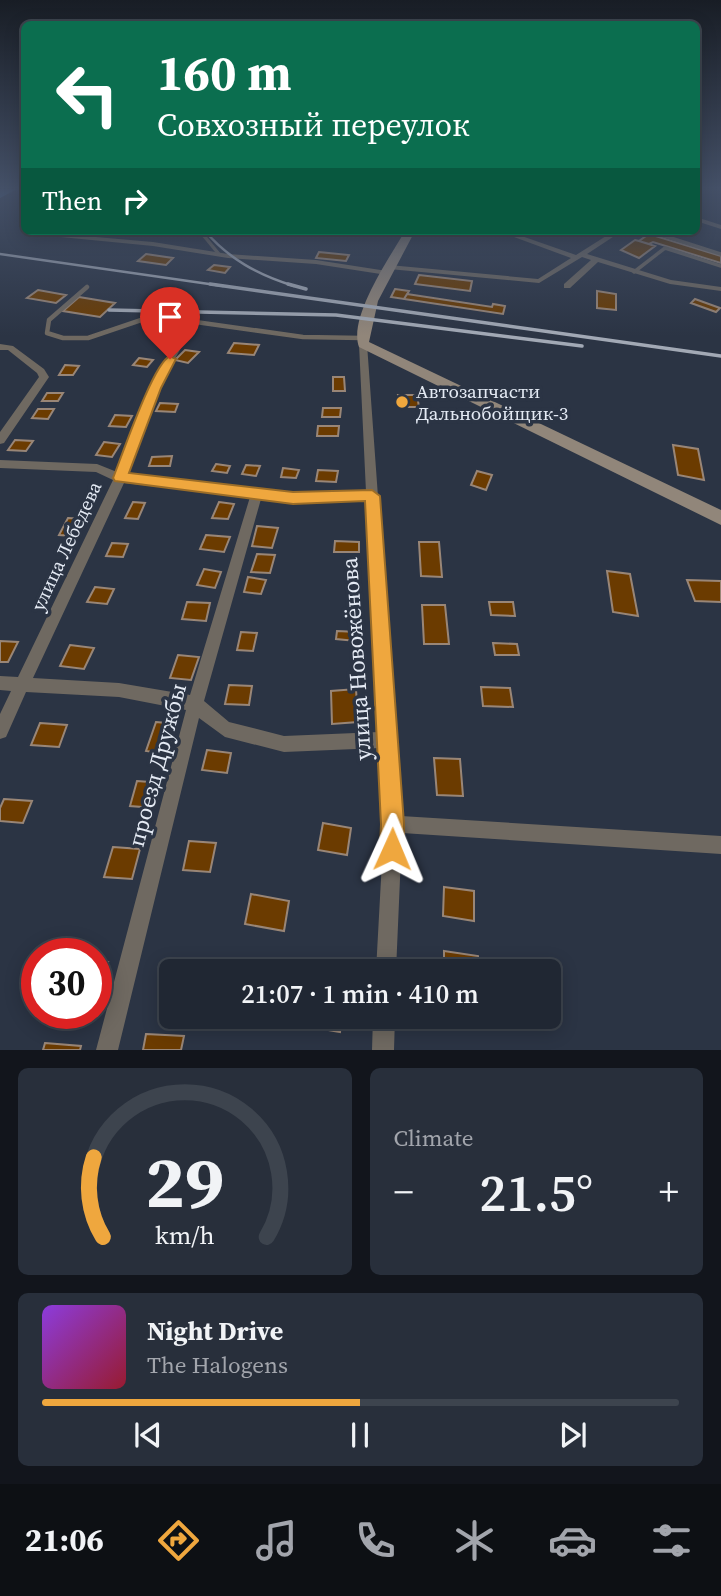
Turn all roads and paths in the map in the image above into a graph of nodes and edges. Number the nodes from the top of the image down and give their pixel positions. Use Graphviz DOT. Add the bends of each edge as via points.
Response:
graph roads {
  1 [pos="84,238"];
  2 [pos="206,238"];
  3 [pos="406,238"];
  4 [pos="523,238"];
  5 [pos="608,238"];
  6 [pos="671,238"];
  7 [pos="218,253"];
  8 [pos="721,254"];
  9 [pos="579,256"];
  10 [pos="596,260"];
  11 [pos="721,266"];
  12 [pos="388,270"];
  13 [pos="634,272"];
  14 [pos="567,286"];
  15 [pos="87,287"];
  16 [pos="721,289"];
  17 [pos="181,339"];
  18 [pos="363,341"];
  19 [pos="0,347"];
  20 [pos="0,440"];
  21 [pos="0,464"];
  22 [pos="120,478"];
  23 [pos="257,494"];
  24 [pos="372,496"];
  25 [pos="721,518"];
  26 [pos="0,683"];
  27 [pos="22,685"];
  28 [pos="195,704"];
  29 [pos="0,731"];
  30 [pos="387,740"];
  31 [pos="393,824"];
  32 [pos="721,845"];
  33 [pos="387,959"];
  34 [pos="384,1029"];
  35 [pos="107,1050"];
  36 [pos="383,1050"];
  1 -- 7 [label="street"];
  2 -- 7 [label="lane"];
  3 -- 12 [label="street"];
  4 -- 9 [label="street"];
  5 -- 9 [label="street"];
  6 -- 8 [label="lane"];
  7 -- 12 [label="street"];
  9 -- 10 [label="street"];
  9 -- 12 [label="street" via="540,281"];
  10 -- 13 [label="street"];
  10 -- 14 [label="street"];
  11 -- 13 [label="lane" via="665,248"];
  12 -- 18 [label="street"];
  13 -- 16 [label="street"];
  15 -- 18 [label="lane" via="49,320 47,333 88,338 153,316"];
  17 -- 22 [label="street, улица Лебедева" via="158,380"];
  18 -- 24 [label="street, улица Новожёнова"];
  18 -- 25 [label="street"];
  19 -- 20 [label="street" via="9,348 44,377"];
  21 -- 22 [label="street" via="97,468"];
  22 -- 23 [label="street"];
  22 -- 27 [label="street, улица Лебедева"];
  23 -- 24 [label="street"];
  23 -- 28 [label="street, проезд Дружбы"];
  24 -- 30 [label="street, улица Новожёнова"];
  26 -- 27 [label="street"];
  27 -- 28 [label="street" via="119,690"];
  27 -- 29 [label="street, улица Лебедева"];
  28 -- 30 [label="street" via="225,729 284,744"];
  28 -- 35 [label="street, проезд Дружбы"];
  30 -- 31 [label="street, улица Новожёнова"];
  31 -- 32 [label="street"];
  31 -- 33 [label="street, улица Новожёнова"];
  34 -- 36 [label="street"];
}
